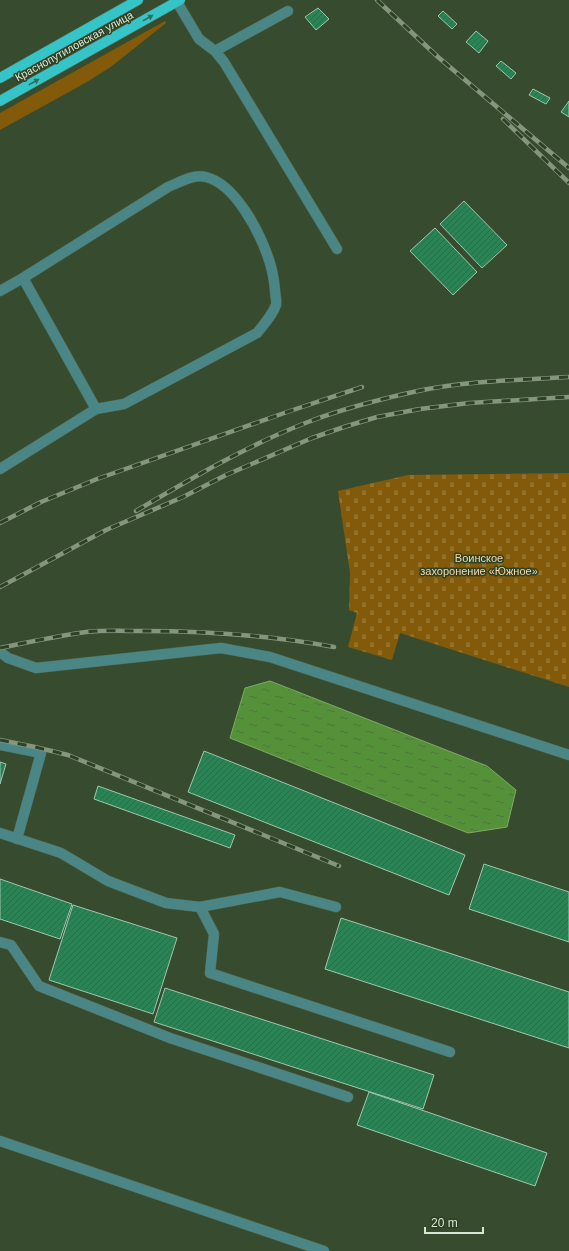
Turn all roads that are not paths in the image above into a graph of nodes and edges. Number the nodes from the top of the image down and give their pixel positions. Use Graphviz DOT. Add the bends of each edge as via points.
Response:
graph roads {
  1 [pos="138,0"];
  2 [pos="179,1"];
  3 [pos="288,11"];
  4 [pos="215,51"];
  5 [pos="0,78"];
  6 [pos="0,101"];
  7 [pos="337,249"];
  8 [pos="23,278"];
  9 [pos="0,290"];
  10 [pos="96,409"];
  11 [pos="0,469"];
  12 [pos="0,652"];
  13 [pos="0,745"];
  14 [pos="569,755"];
  15 [pos="0,833"];
  16 [pos="17,839"];
  17 [pos="200,907"];
  18 [pos="336,907"];
  19 [pos="0,942"];
  20 [pos="450,1052"];
  21 [pos="348,1097"];
  22 [pos="0,1141"];
  23 [pos="324,1251"];
  1 -- 5 [label="main road, Краснопутиловская улица"];
  2 -- 4 [label="lane" via="199,39"];
  6 -- 2 [label="main road, Краснопутиловская улица, one-way"];
  3 -- 4 [label="lane"];
  4 -- 7 [label="lane"];
  8 -- 9 [label="lane"];
  8 -- 10 [label="lane"];
  8 -- 10 [label="lane" via="168,187 189,178 205,177 219,183 232,194 260,236 274,278 276,304 257,333 124,404"];
  10 -- 11 [label="lane"];
  12 -- 14 [label="lane" via="8,658 36,668 221,648 270,656"];
  13 -- 16 [label="lane" via="42,753"];
  15 -- 16 [label="lane"];
  16 -- 17 [label="lane" via="61,853 108,881 166,903"];
  17 -- 18 [label="lane" via="280,892"];
  17 -- 20 [label="lane" via="214,934 210,973"];
  19 -- 21 [label="lane" via="11,945 39,986 170,1038"];
  22 -- 23 [label="lane"];
}
